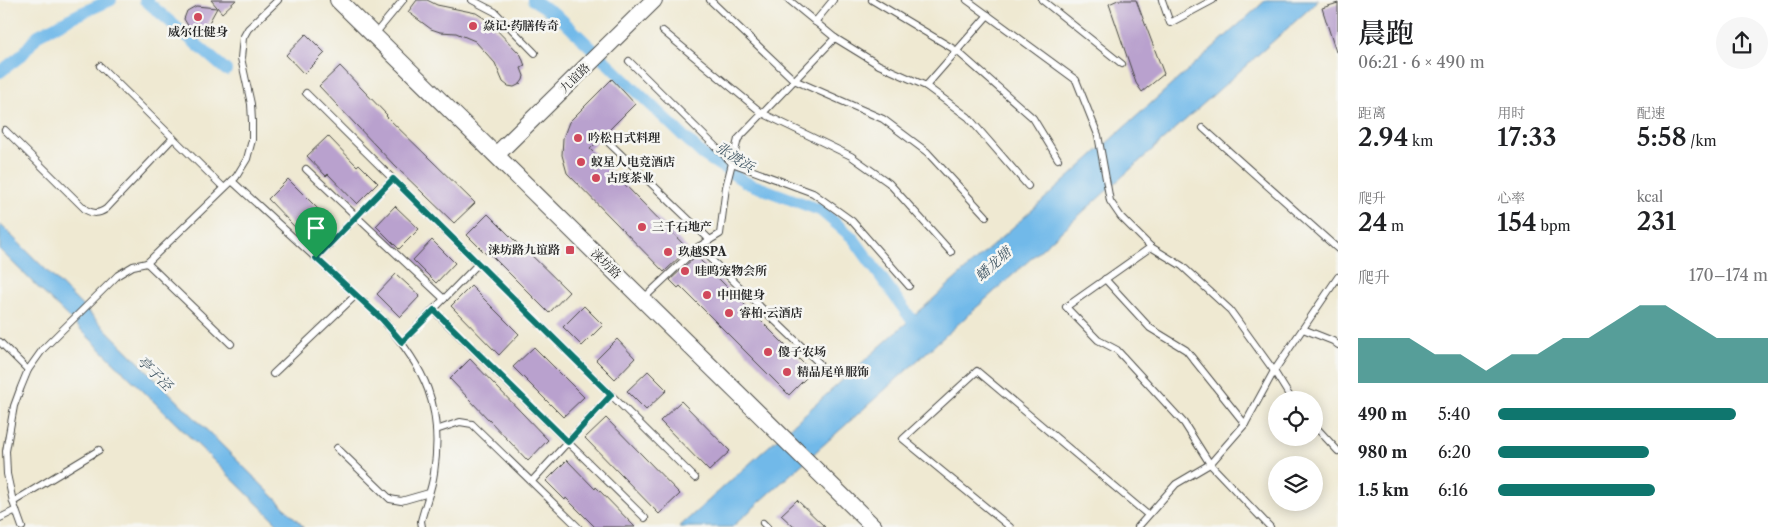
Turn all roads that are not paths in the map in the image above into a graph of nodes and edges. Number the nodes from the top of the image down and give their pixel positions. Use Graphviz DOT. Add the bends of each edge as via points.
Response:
graph roads {
  1 [pos="278,0"];
  2 [pos="338,0"];
  3 [pos="403,0"];
  4 [pos="472,0"];
  5 [pos="654,0"];
  6 [pos="710,0"];
  7 [pos="789,0"];
  8 [pos="833,0"];
  9 [pos="872,0"];
  10 [pos="967,0"];
  11 [pos="1042,0"];
  12 [pos="1162,0"];
  13 [pos="1214,0"];
  14 [pos="988,15"];
  15 [pos="815,22"];
  16 [pos="663,31"];
  17 [pos="374,35"];
  18 [pos="835,38"];
  19 [pos="957,51"];
  20 [pos="535,53"];
  21 [pos="629,61"];
  22 [pos="1122,64"];
  23 [pos="100,66"];
  24 [pos="794,80"];
  25 [pos="926,86"];
  26 [pos="306,93"];
  27 [pos="762,114"];
  28 [pos="1203,128"];
  29 [pos="5,130"];
  30 [pos="173,138"];
  31 [pos="607,141"];
  32 [pos="496,155"];
  33 [pos="1058,159"];
  34 [pos="732,163"];
  35 [pos="306,169"];
  36 [pos="393,179"];
  37 [pos="232,180"];
  38 [pos="1028,186"];
  39 [pos="224,188"];
  40 [pos="356,216"];
  41 [pos="986,216"];
  42 [pos="710,240"];
  43 [pos="698,247"];
  44 [pos="1151,247"];
  45 [pos="1338,249"];
  46 [pos="951,252"];
  47 [pos="316,258"];
  48 [pos="147,263"];
  49 [pos="478,264"];
  50 [pos="1338,277"];
  51 [pos="1105,279"];
  52 [pos="909,286"];
  53 [pos="356,295"];
  54 [pos="444,299"];
  55 [pos="642,299"];
  56 [pos="434,310"];
  57 [pos="1303,329"];
  58 [pos="0,342"];
  59 [pos="402,342"];
  60 [pos="231,344"];
  61 [pos="1338,345"];
  62 [pos="819,363"];
  63 [pos="28,370"];
  64 [pos="1274,371"];
  65 [pos="274,374"];
  66 [pos="1286,391"];
  67 [pos="611,395"];
  68 [pos="1245,424"];
  69 [pos="436,430"];
  70 [pos="1323,435"];
  71 [pos="568,442"];
  72 [pos="337,448"];
  73 [pos="99,450"];
  74 [pos="1338,451"];
  75 [pos="1210,464"];
  76 [pos="695,478"];
  77 [pos="532,481"];
  78 [pos="429,493"];
  79 [pos="12,502"];
  80 [pos="16,510"];
  81 [pos="1148,515"];
  82 [pos="0,518"];
  83 [pos="645,518"];
  84 [pos="22,527"];
  85 [pos="422,527"];
  86 [pos="578,527"];
  87 [pos="874,527"];
  88 [pos="1010,527"];
  89 [pos="1138,527"];
  90 [pos="1270,527"];
  1 -- 37 [label="lane" via="243,38 242,58 251,104 252,140 247,159"];
  2 -- 17 [label="street, 涞坊路"];
  3 -- 17 [label="lane"];
  4 -- 20 [label="lane" via="495,12"];
  5 -- 32 [label="street, 九谊路"];
  6 -- 24 [label="lane"];
  7 -- 15 [label="lane"];
  8 -- 15 [label="lane"];
  9 -- 19 [label="lane"];
  10 -- 14 [label="lane"];
  11 -- 22 [label="lane"];
  12 -- 13 [label="lane" via="1170,23"];
  14 -- 19 [label="lane"];
  14 -- 44 [label="lane" via="1076,80 1098,135 1110,201"];
  15 -- 18 [label="lane"];
  16 -- 27 [label="lane"];
  17 -- 32 [label="street, 涞坊路"];
  18 -- 24 [label="lane"];
  18 -- 25 [label="lane" via="879,65"];
  19 -- 25 [label="lane"];
  19 -- 33 [label="lane" via="1033,118"];
  21 -- 34 [label="lane"];
  23 -- 30 [label="lane"];
  24 -- 27 [label="lane"];
  24 -- 41 [label="lane" via="882,119 927,152"];
  25 -- 38 [label="lane" via="968,117"];
  26 -- 36 [label="lane"];
  27 -- 34 [label="lane" via="738,139"];
  27 -- 46 [label="lane" via="851,156 889,183"];
  28 -- 45 [label="lane"];
  29 -- 30 [label="lane" via="92,214 106,209"];
  30 -- 39 [label="lane"];
  31 -- 42 [label="lane"];
  32 -- 55 [label="street, 涞坊路"];
  34 -- 42 [label="lane" via="720,234"];
  34 -- 52 [label="lane" via="813,193 852,221"];
  35 -- 40 [label="lane"];
  36 -- 40 [label="lane"];
  36 -- 49 [label="lane"];
  37 -- 39 [label="lane"];
  37 -- 47 [label="lane"];
  39 -- 48 [label="lane"];
  40 -- 47 [label="lane"];
  40 -- 54 [label="lane"];
  42 -- 43 [label="lane"];
  43 -- 55 [label="lane"];
  43 -- 62 [label="lane"];
  44 -- 51 [label="lane"];
  44 -- 64 [label="lane" via="1182,266 1230,310"];
  47 -- 53 [label="lane"];
  48 -- 60 [label="lane"];
  48 -- 63 [label="lane" via="118,274 43,349"];
  49 -- 54 [label="lane"];
  49 -- 67 [label="lane"];
  50 -- 57 [label="lane"];
  51 -- 68 [label="lane" via="1150,328 1186,350"];
  51 -- 75 [label="lane" via="1066,307 1098,340 1117,350 1184,423"];
  53 -- 59 [label="lane"];
  53 -- 65 [label="lane"];
  54 -- 56 [label="lane"];
  55 -- 87 [label="street, 涞坊路"];
  56 -- 59 [label="lane"];
  56 -- 71 [label="lane"];
  57 -- 61 [label="lane"];
  57 -- 64 [label="lane"];
  58 -- 63 [label="lane"];
  59 -- 69 [label="lane" via="422,374 435,408"];
  63 -- 79 [label="lane" via="14,406 6,451"];
  64 -- 66 [label="lane"];
  64 -- 68 [label="lane"];
  67 -- 71 [label="lane"];
  67 -- 76 [label="lane"];
  68 -- 75 [label="lane"];
  69 -- 77 [label="lane" via="460,422 472,424"];
  69 -- 78 [label="lane" via="434,474"];
  70 -- 74 [label="lane"];
  71 -- 77 [label="lane"];
  71 -- 83 [label="lane"];
  72 -- 78 [label="lane" via="390,499 401,501"];
  73 -- 79 [label="lane"];
  75 -- 81 [label="lane" via="1176,484"];
  75 -- 90 [label="lane"];
  77 -- 86 [label="lane"];
  78 -- 85 [label="lane"];
  79 -- 80 [label="lane"];
  80 -- 82 [label="lane"];
  80 -- 84 [label="lane"];
  81 -- 88 [label="lane" via="977,371 903,439"];
  81 -- 89 [label="lane"];
}
